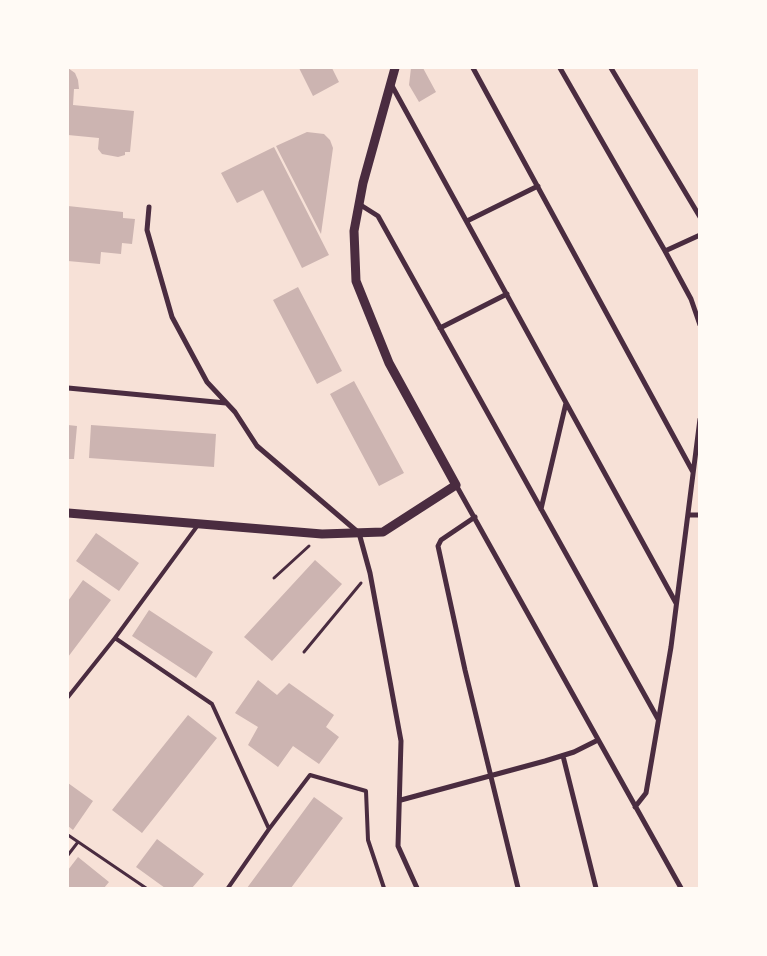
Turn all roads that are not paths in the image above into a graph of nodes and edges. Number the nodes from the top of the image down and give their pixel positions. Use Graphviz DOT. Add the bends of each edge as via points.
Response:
graph roads {
  1 [pos="395,68"];
  2 [pos="473,68"];
  3 [pos="560,68"];
  4 [pos="611,68"];
  5 [pos="391,83"];
  6 [pos="538,186"];
  7 [pos="359,204"];
  8 [pos="148,207"];
  9 [pos="700,217"];
  10 [pos="467,221"];
  11 [pos="700,234"];
  12 [pos="665,252"];
  13 [pos="507,294"];
  14 [pos="700,325"];
  15 [pos="440,328"];
  16 [pos="68,388"];
  17 [pos="566,402"];
  18 [pos="227,403"];
  19 [pos="700,419"];
  20 [pos="693,472"];
  21 [pos="456,485"];
  22 [pos="541,510"];
  23 [pos="68,513"];
  24 [pos="688,514"];
  25 [pos="700,515"];
  26 [pos="474,517"];
  27 [pos="199,524"];
  28 [pos="359,533"];
  29 [pos="676,603"];
  30 [pos="114,638"];
  31 [pos="68,697"];
  32 [pos="658,719"];
  33 [pos="598,740"];
  34 [pos="562,756"];
  35 [pos="491,776"];
  36 [pos="400,800"];
  37 [pos="635,807"];
  38 [pos="269,829"];
  39 [pos="228,888"];
  40 [pos="384,888"];
  41 [pos="417,888"];
  42 [pos="518,888"];
  43 [pos="596,888"];
  44 [pos="681,888"];
  1 -- 5 [label="street"];
  2 -- 6 [label="street"];
  3 -- 12 [label="street"];
  4 -- 9 [label="street"];
  5 -- 7 [label="street"];
  5 -- 10 [label="street"];
  6 -- 10 [label="street"];
  6 -- 20 [label="street"];
  7 -- 15 [label="street" via="378,216"];
  7 -- 21 [label="street" via="354,231 356,281 389,363"];
  8 -- 18 [label="street" via="147,230 172,316 207,382"];
  10 -- 13 [label="street"];
  11 -- 12 [label="street"];
  12 -- 14 [label="street" via="691,299"];
  13 -- 15 [label="street"];
  13 -- 17 [label="street"];
  15 -- 22 [label="street"];
  16 -- 18 [label="street"];
  17 -- 22 [label="street"];
  17 -- 29 [label="street"];
  18 -- 28 [label="street" via="257,446"];
  19 -- 20 [label="street"];
  20 -- 24 [label="street"];
  21 -- 26 [label="street"];
  21 -- 28 [label="street" via="383,532"];
  22 -- 32 [label="street"];
  23 -- 27 [label="street"];
  24 -- 25 [label="street"];
  24 -- 29 [label="street"];
  26 -- 33 [label="street"];
  26 -- 35 [label="street" via="441,540 438,546"];
  27 -- 28 [label="street" via="322,534"];
  27 -- 30 [label="lane"];
  28 -- 36 [label="street" via="370,573 401,741"];
  29 -- 32 [label="street"];
  30 -- 31 [label="lane"];
  30 -- 38 [label="lane" via="212,704"];
  32 -- 37 [label="street" via="646,793"];
  33 -- 34 [label="street"];
  33 -- 37 [label="street"];
  34 -- 35 [label="street"];
  34 -- 43 [label="street"];
  35 -- 36 [label="street"];
  35 -- 42 [label="street"];
  36 -- 41 [label="street" via="398,846"];
  37 -- 44 [label="street"];
  38 -- 39 [label="lane"];
  38 -- 40 [label="lane" via="310,775 366,790 368,840"];
}
